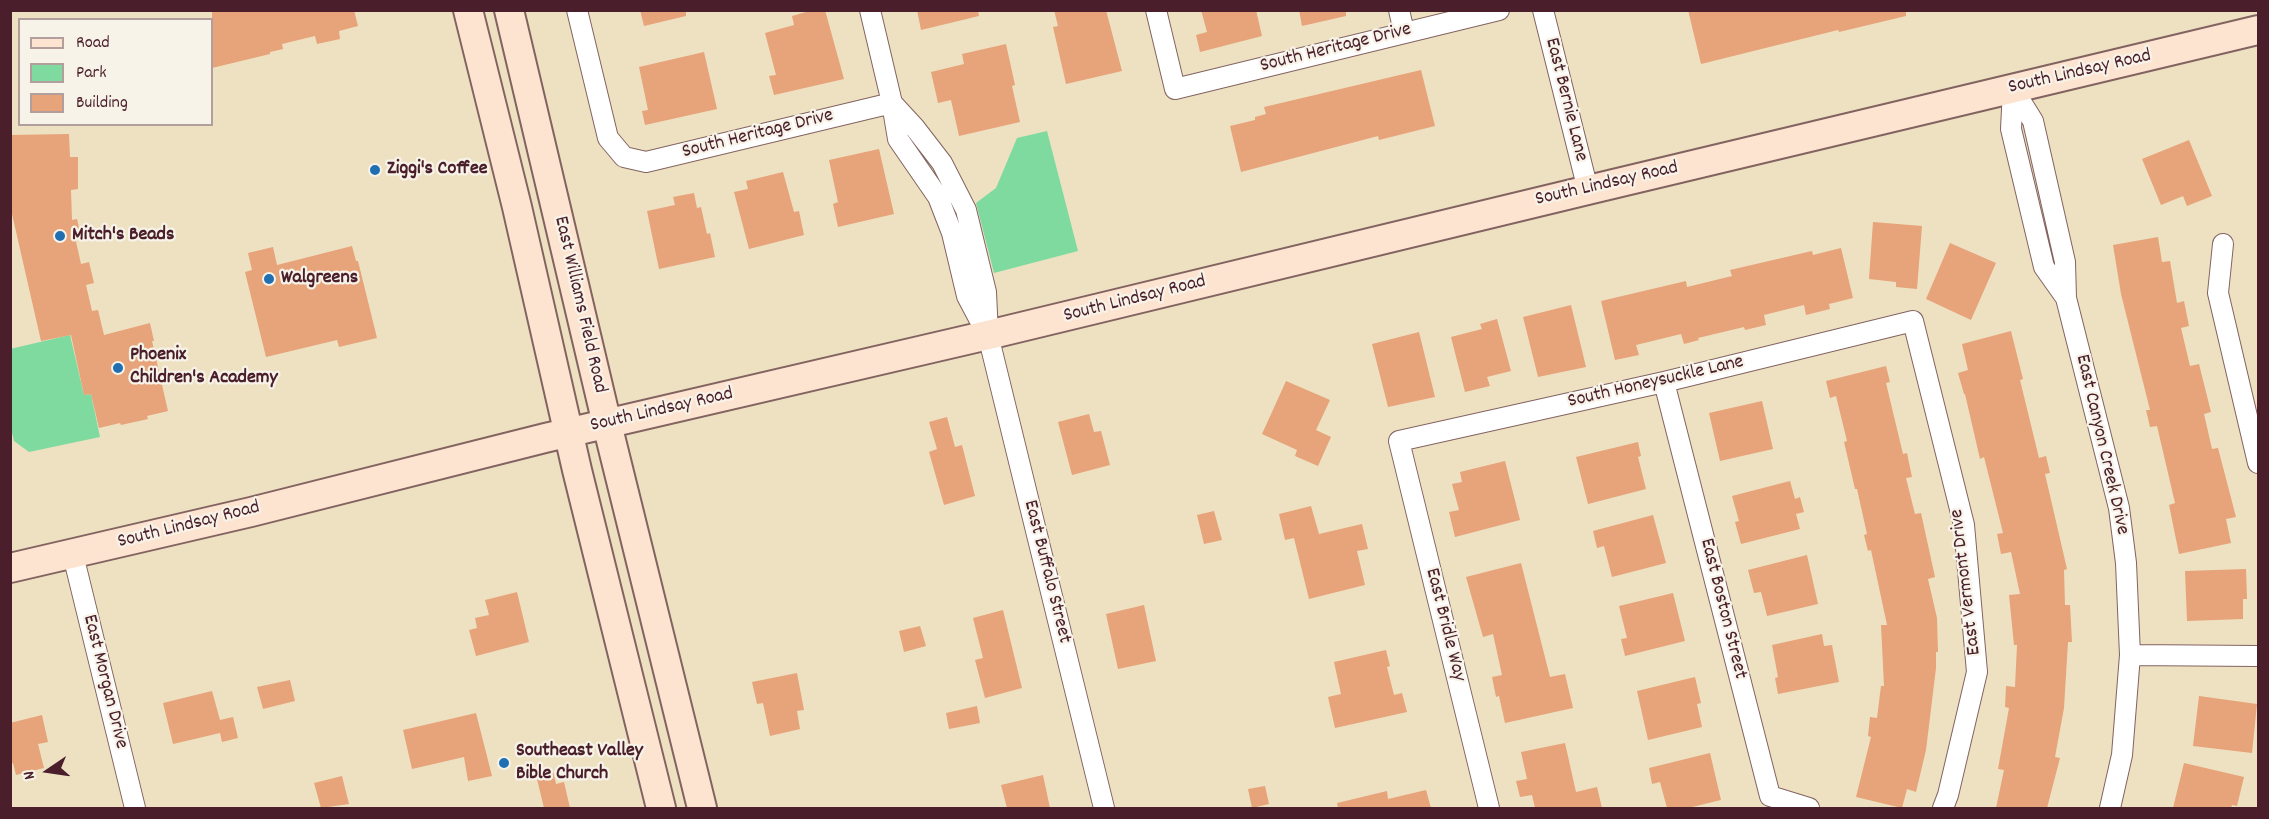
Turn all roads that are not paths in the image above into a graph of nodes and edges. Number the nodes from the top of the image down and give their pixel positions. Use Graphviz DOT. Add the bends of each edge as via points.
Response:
graph roads {
  1 [pos="468,10"];
  2 [pos="509,10"];
  3 [pos="578,10"];
  4 [pos="870,10"];
  5 [pos="1156,10"];
  6 [pos="1399,10"];
  7 [pos="1499,10"];
  8 [pos="1543,10"];
  9 [pos="2259,30"];
  10 [pos="1404,32"];
  11 [pos="2013,89"];
  12 [pos="892,103"];
  13 [pos="1588,189"];
  14 [pos="2223,244"];
  15 [pos="1913,321"];
  16 [pos="988,335"];
  17 [pos="1664,382"];
  18 [pos="607,424"];
  19 [pos="568,433"];
  20 [pos="1399,441"];
  21 [pos="2259,463"];
  22 [pos="73,555"];
  23 [pos="10,568"];
  24 [pos="2130,655"];
  25 [pos="2259,656"];
  26 [pos="135,808"];
  27 [pos="661,808"];
  28 [pos="702,808"];
  29 [pos="1104,808"];
  30 [pos="1489,808"];
  31 [pos="1809,808"];
  32 [pos="1943,808"];
  33 [pos="2110,808"];
  1 -- 19 [label="main road, East Williams Field Road"];
  2 -- 18 [label="main road, East Williams Field Road"];
  3 -- 12 [label="street, South Heritage Drive" via="608,138 624,157 646,162"];
  4 -- 12 [label="street, East Buffalo Street"];
  5 -- 10 [label="street, South Heritage Drive" via="1175,89"];
  6 -- 10 [label="street"];
  7 -- 10 [label="street, South Heritage Drive"];
  8 -- 13 [label="street, East Bernie Lane"];
  9 -- 11 [label="main road, South Lindsay Road"];
  11 -- 13 [label="main road, South Lindsay Road"];
  11 -- 24 [label="street, East Canyon Creek Drive" via="2011,129 2044,267 2066,297 2119,508"];
  12 -- 16 [label="street, East Buffalo Street" via="898,139 938,198 952,233 967,296"];
  13 -- 16 [label="main road, South Lindsay Road"];
  14 -- 21 [label="street" via="2218,293"];
  15 -- 17 [label="street, South Honeysuckle Lane"];
  15 -- 32 [label="street, East Vermont Drive" via="1964,525 1977,672"];
  16 -- 18 [label="main road, South Lindsay Road"];
  16 -- 29 [label="street, East Buffalo Street"];
  17 -- 20 [label="street, South Honeysuckle Lane"];
  17 -- 31 [label="street, East Boston Street" via="1770,796"];
  18 -- 19 [label="main road, South Lindsay Road"];
  18 -- 28 [label="main road, East Williams Field Road"];
  19 -- 22 [label="main road, South Lindsay Road"];
  19 -- 27 [label="main road, East Williams Field Road"];
  20 -- 30 [label="street, East Bridle Way"];
  22 -- 23 [label="main road, South Lindsay Road"];
  22 -- 26 [label="street, East Morgan Drive"];
  24 -- 25 [label="street"];
  24 -- 33 [label="street, East Canyon Creek Drive" via="2122,755"];
}
